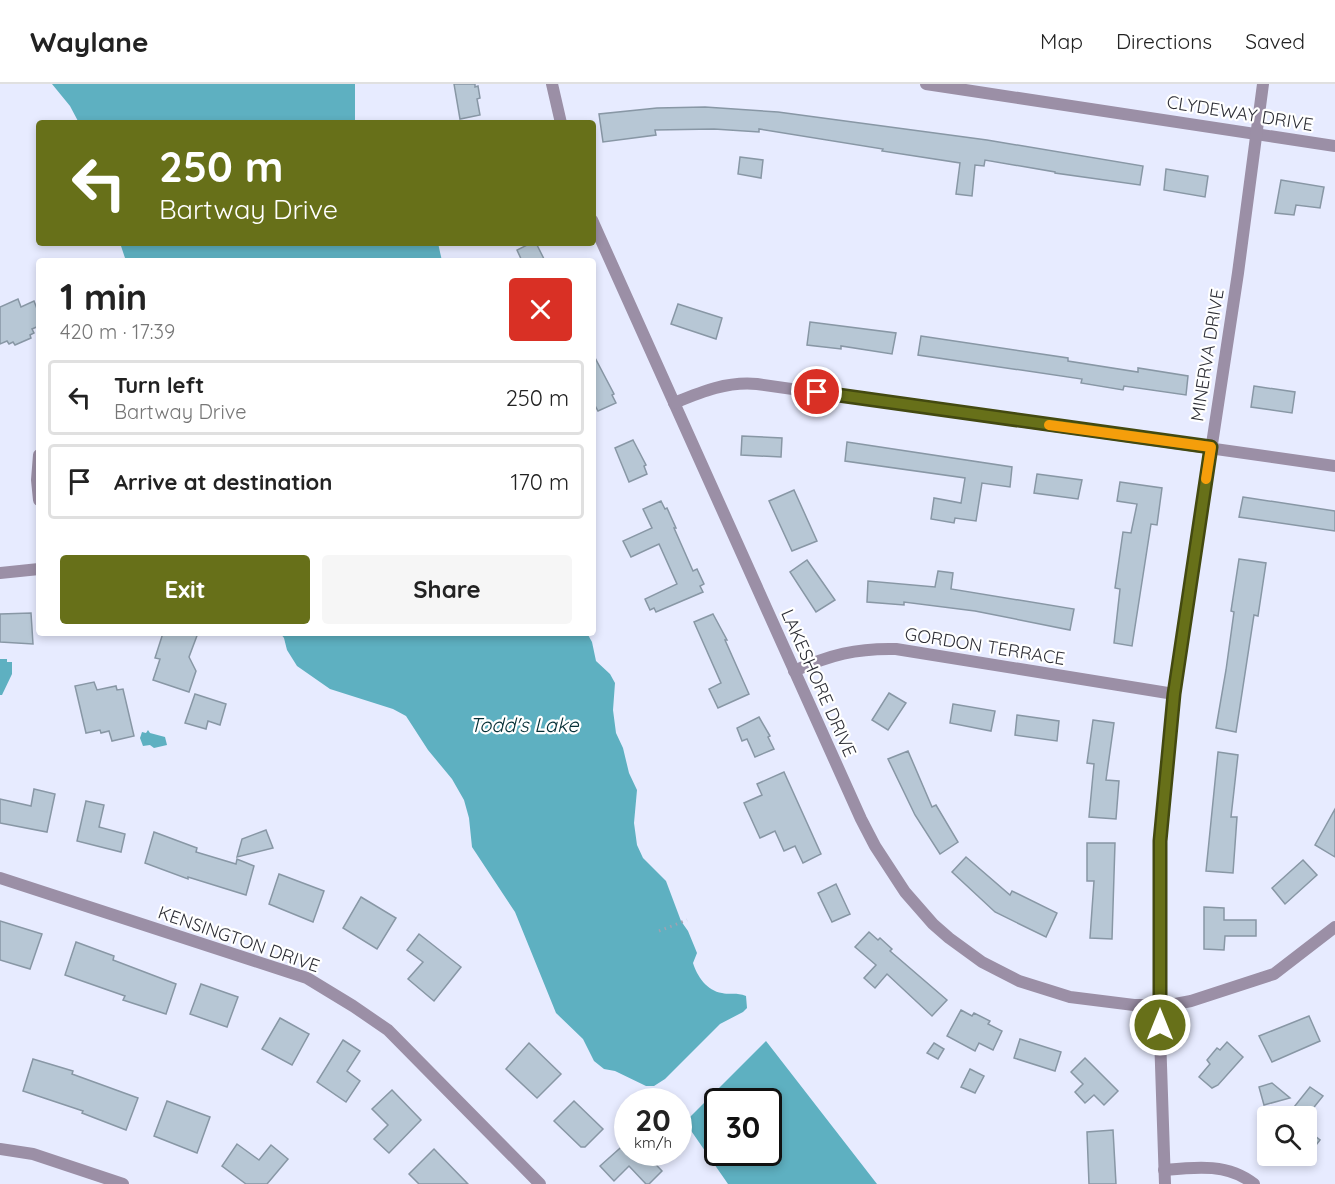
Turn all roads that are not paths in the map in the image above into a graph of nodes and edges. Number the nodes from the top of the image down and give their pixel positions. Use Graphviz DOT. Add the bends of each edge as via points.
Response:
graph roads {
  1 [pos="552,84"];
  2 [pos="926,84"];
  3 [pos="1263,84"];
  4 [pos="995,89"];
  5 [pos="560,120"];
  6 [pos="1256,134"];
  7 [pos="1335,146"];
  8 [pos="596,229"];
  9 [pos="674,403"];
  10 [pos="1211,447"];
  11 [pos="1335,466"];
  12 [pos="36,569"];
  13 [pos="0,573"];
  14 [pos="794,671"];
  15 [pos="1174,694"];
  16 [pos="0,878"];
  17 [pos="1335,927"];
  18 [pos="1159,1006"];
  19 [pos="0,1149"];
  20 [pos="1164,1170"];
  21 [pos="123,1184"];
  22 [pos="540,1184"];
  23 [pos="1165,1184"];
  24 [pos="1254,1184"];
  1 -- 5 [label="street"];
  2 -- 4 [label="street, CLYDEWAY DRIVE"];
  3 -- 6 [label="street, MINERVA DRIVE"];
  4 -- 6 [label="street, CLYDEWAY DRIVE"];
  6 -- 7 [label="street, CLYDEWAY DRIVE"];
  6 -- 10 [label="street, MINERVA DRIVE"];
  8 -- 9 [label="street, LAKESHORE DRIVE"];
  9 -- 10 [label="street" via="735,383 757,384"];
  9 -- 14 [label="street, LAKESHORE DRIVE"];
  10 -- 11 [label="street"];
  10 -- 15 [label="street, MINERVA DRIVE"];
  12 -- 13 [label="street"];
  14 -- 15 [label="street, GORDON TERRACE" via="847,652 896,650"];
  14 -- 18 [label="street, LAKESHORE DRIVE" via="875,846 905,892 933,924 970,954 1019,981 1070,997"];
  15 -- 18 [label="street, MINERVA DRIVE" via="1160,841"];
  16 -- 22 [label="street, KENSINGTON DRIVE" via="307,978 388,1030"];
  17 -- 18 [label="street, LAKESHORE DRIVE" via="1274,974 1191,1001"];
  18 -- 20 [label="street, MINERVA DRIVE"];
  19 -- 21 [label="street" via="33,1154"];
  20 -- 23 [label="street, MINERVA DRIVE"];
  20 -- 24 [label="street" via="1218,1168 1237,1173"];
}
